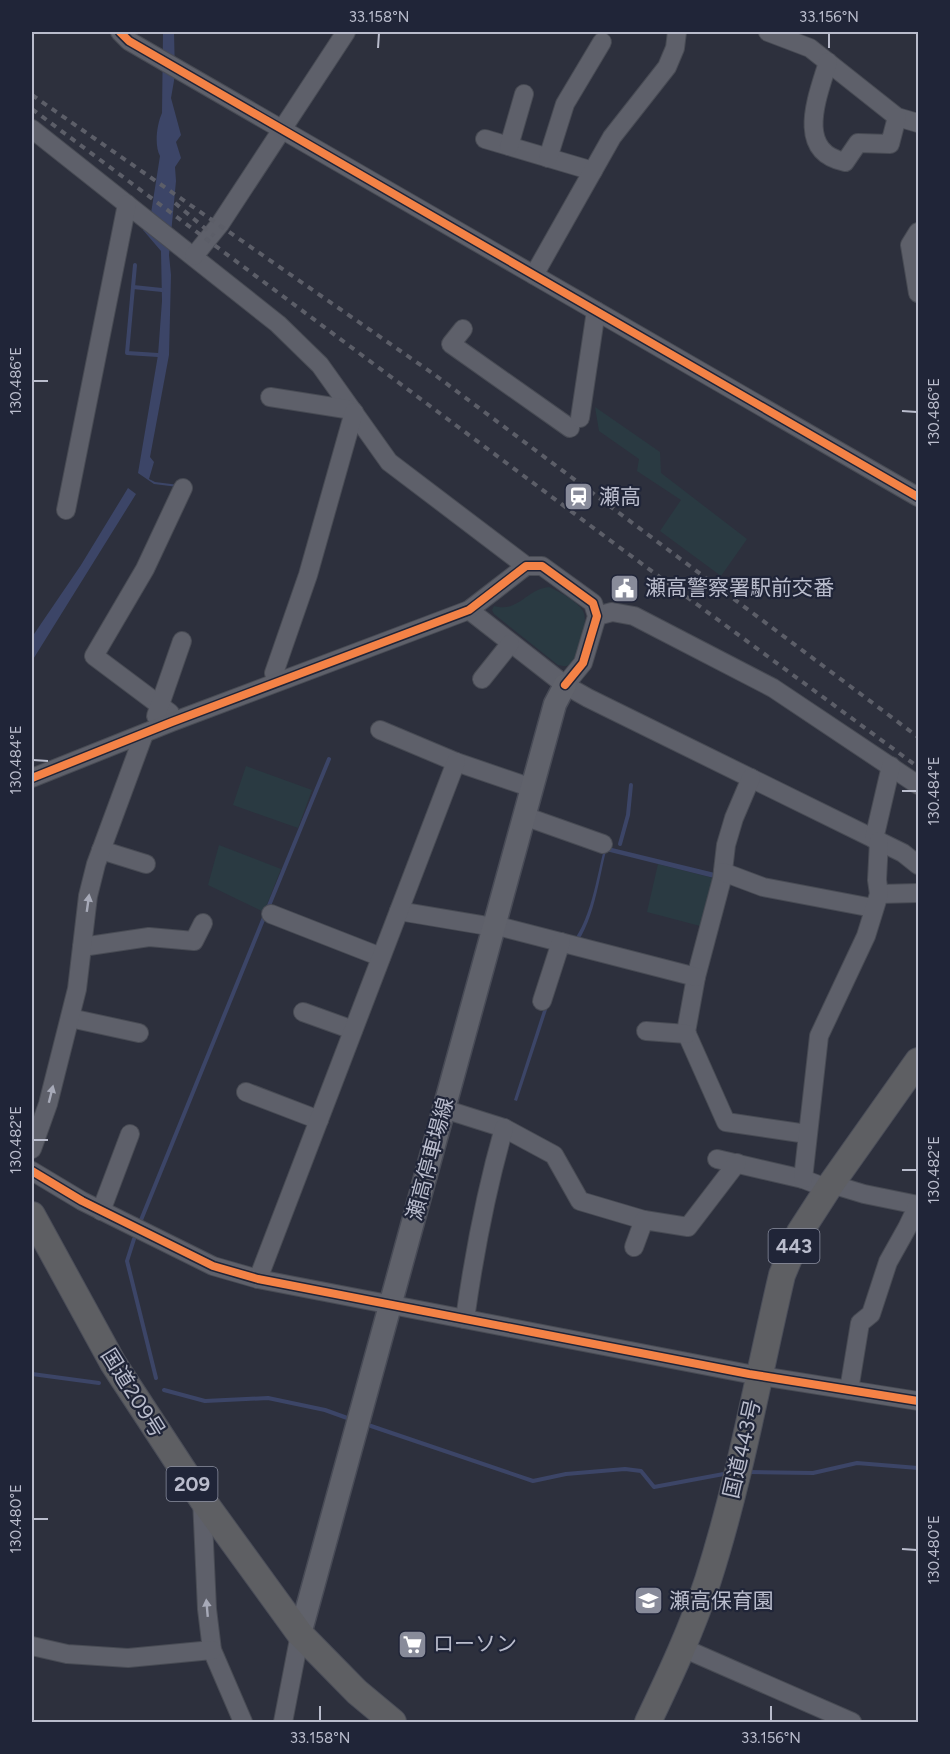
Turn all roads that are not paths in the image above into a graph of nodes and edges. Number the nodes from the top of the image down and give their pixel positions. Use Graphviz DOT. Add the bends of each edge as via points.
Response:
graph roads {
  1 [pos="120,32"];
  2 [pos="346,32"];
  3 [pos="677,32"];
  4 [pos="768,32"];
  5 [pos="602,42"];
  6 [pos="828,62"];
  7 [pos="524,94"];
  8 [pos="897,117"];
  9 [pos="918,123"];
  10 [pos="32,129"];
  11 [pos="282,130"];
  12 [pos="485,139"];
  13 [pos="508,146"];
  14 [pos="548,158"];
  15 [pos="593,171"];
  16 [pos="127,204"];
  17 [pos="918,232"];
  18 [pos="194,256"];
  19 [pos="534,275"];
  20 [pos="918,293"];
  21 [pos="596,311"];
  22 [pos="463,329"];
  23 [pos="270,397"];
  24 [pos="353,411"];
  25 [pos="183,488"];
  26 [pos="918,497"];
  27 [pos="66,510"];
  28 [pos="526,566"];
  29 [pos="469,610"];
  30 [pos="597,616"];
  31 [pos="182,641"];
  32 [pos="510,644"];
  33 [pos="274,672"];
  34 [pos="482,679"];
  35 [pos="566,685"];
  36 [pos="380,729"];
  37 [pos="144,734"];
  38 [pos="456,762"];
  39 [pos="891,766"];
  40 [pos="32,778"];
  41 [pos="751,778"];
  42 [pos="918,785"];
  43 [pos="532,788"];
  44 [pos="524,816"];
  45 [pos="876,840"];
  46 [pos="603,844"];
  47 [pos="101,850"];
  48 [pos="146,864"];
  49 [pos="918,866"];
  50 [pos="723,872"];
  51 [pos="918,893"];
  52 [pos="876,901"];
  53 [pos="399,911"];
  54 [pos="271,914"];
  55 [pos="203,923"];
  56 [pos="494,926"];
  57 [pos="561,942"];
  58 [pos="82,947"];
  59 [pos="381,957"];
  60 [pos="696,977"];
  61 [pos="543,1001"];
  62 [pos="303,1012"];
  63 [pos="70,1018"];
  64 [pos="353,1030"];
  65 [pos="646,1031"];
  66 [pos="139,1033"];
  67 [pos="687,1034"];
  68 [pos="918,1060"];
  69 [pos="246,1092"];
  70 [pos="444,1109"];
  71 [pos="319,1120"];
  72 [pos="504,1128"];
  73 [pos="130,1134"];
  74 [pos="807,1134"];
  75 [pos="32,1149"];
  76 [pos="717,1159"];
  77 [pos="737,1163"];
  78 [pos="32,1171"];
  79 [pos="802,1179"];
  80 [pos="830,1186"];
  81 [pos="918,1205"];
  82 [pos="101,1211"];
  83 [pos="32,1215"];
  84 [pos="644,1220"];
  85 [pos="634,1247"];
  86 [pos="258,1279"];
  87 [pos="390,1305"];
  88 [pos="465,1319"];
  89 [pos="759,1375"];
  90 [pos="849,1390"];
  91 [pos="918,1401"];
  92 [pos="202,1499"];
  93 [pos="300,1634"];
  94 [pos="32,1646"];
  95 [pos="683,1648"];
  96 [pos="212,1650"];
  97 [pos="243,1722"];
  98 [pos="283,1722"];
  99 [pos="393,1722"];
  100 [pos="648,1722"];
  101 [pos="852,1722"];
  1 -- 11 [label="street" via="129,41"];
  2 -- 11 [label="street"];
  3 -- 15 [label="street" via="667,67 612,137"];
  4 -- 6 [label="street" via="810,48"];
  5 -- 14 [label="street" via="565,104"];
  6 -- 8 [label="street"];
  6 -- 8 [label="street" via="812,116 817,145 833,160 845,162 858,143 890,144"];
  7 -- 13 [label="street"];
  8 -- 9 [label="street"];
  10 -- 16 [label="street"];
  11 -- 18 [label="street"];
  11 -- 19 [label="street"];
  12 -- 13 [label="street"];
  13 -- 14 [label="street"];
  14 -- 15 [label="street"];
  15 -- 19 [label="street"];
  16 -- 18 [label="street"];
  16 -- 27 [label="street"];
  17 -- 20 [label="street" via="910,245"];
  18 -- 24 [label="street" via="278,324 320,365"];
  19 -- 21 [label="street"];
  21 -- 22 [label="street" via="575,423 451,344"];
  21 -- 26 [label="street"];
  23 -- 24 [label="street"];
  24 -- 28 [label="street" via="389,462"];
  24 -- 33 [label="street" via="308,575"];
  25 -- 31 [label="street" via="145,569 94,656 162,712"];
  28 -- 29 [label="street"];
  28 -- 30 [label="street" via="542,566 593,603"];
  29 -- 32 [label="street"];
  29 -- 37 [label="street"];
  30 -- 35 [label="street" via="583,663"];
  30 -- 39 [label="street" via="612,612 634,616 660,629 773,688"];
  32 -- 34 [label="street"];
  32 -- 35 [label="street"];
  35 -- 41 [label="street"];
  35 -- 43 [label="main road, 瀬高停車場線" via="555,704"];
  36 -- 38 [label="street"];
  37 -- 40 [label="street"];
  37 -- 47 [label="street"];
  38 -- 43 [label="street"];
  38 -- 53 [label="street"];
  39 -- 42 [label="street"];
  39 -- 45 [label="street"];
  41 -- 45 [label="street"];
  41 -- 50 [label="street" via="734,818"];
  43 -- 44 [label="main road, 瀬高停車場線"];
  44 -- 46 [label="street"];
  44 -- 56 [label="main road, 瀬高停車場線"];
  45 -- 49 [label="street" via="903,853"];
  45 -- 52 [label="street"];
  47 -- 48 [label="street"];
  58 -- 47 [label="street, one-way" via="88,896"];
  50 -- 52 [label="street" via="763,887"];
  50 -- 60 [label="street"];
  51 -- 52 [label="street"];
  52 -- 74 [label="street" via="867,936 819,1036"];
  53 -- 56 [label="street"];
  53 -- 59 [label="street"];
  54 -- 59 [label="street"];
  55 -- 58 [label="street" via="194,942 149,937"];
  56 -- 57 [label="street"];
  56 -- 70 [label="main road, 瀬高停車場線"];
  57 -- 60 [label="street"];
  57 -- 61 [label="street"];
  58 -- 63 [label="street"];
  59 -- 64 [label="street"];
  60 -- 67 [label="street"];
  62 -- 64 [label="street"];
  63 -- 66 [label="street"];
  75 -- 63 [label="street, one-way"];
  64 -- 71 [label="street"];
  65 -- 67 [label="street"];
  67 -- 74 [label="street" via="726,1122"];
  68 -- 80 [label="highway, 国道443号 / 443"];
  69 -- 71 [label="street"];
  70 -- 72 [label="street"];
  70 -- 87 [label="main road, 瀬高停車場線"];
  71 -- 86 [label="street"];
  72 -- 84 [label="street" via="554,1155 580,1201"];
  72 -- 88 [label="street" via="489,1180"];
  73 -- 82 [label="street"];
  74 -- 79 [label="street"];
  76 -- 77 [label="street"];
  77 -- 79 [label="street"];
  77 -- 84 [label="street" via="688,1227"];
  78 -- 82 [label="street"];
  79 -- 80 [label="street"];
  80 -- 81 [label="street"];
  80 -- 89 [label="highway, 国道443号 / 443" via="800,1232 782,1275"];
  81 -- 90 [label="street" via="892,1253 871,1314 860,1323"];
  82 -- 86 [label="street" via="213,1266"];
  83 -- 92 [label="highway, 国道209号 / 209" via="112,1363"];
  84 -- 85 [label="street"];
  86 -- 87 [label="street"];
  87 -- 88 [label="street"];
  87 -- 93 [label="main road, 瀬高停車場線"];
  88 -- 89 [label="street"];
  89 -- 90 [label="street"];
  89 -- 95 [label="highway, 国道443号 / 443" via="725,1526"];
  90 -- 91 [label="street"];
  92 -- 93 [label="highway, 国道209号 / 209"];
  96 -- 92 [label="street, one-way"];
  93 -- 98 [label="street"];
  93 -- 99 [label="highway, 国道209号 / 209"];
  94 -- 96 [label="street" via="67,1654 128,1658"];
  95 -- 100 [label="highway, 国道443号 / 443"];
  95 -- 101 [label="street"];
  96 -- 97 [label="street"];
}
